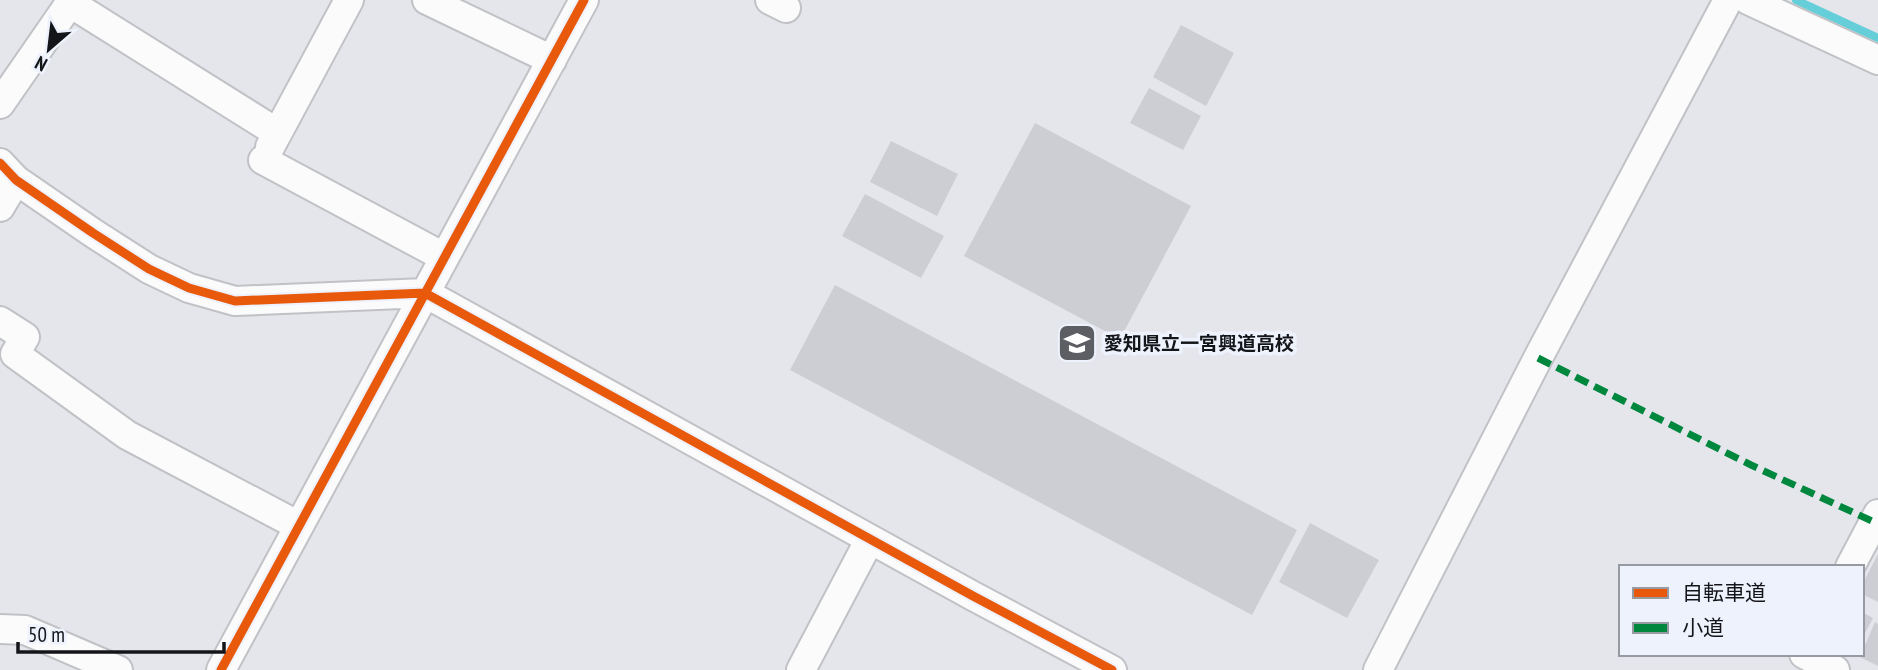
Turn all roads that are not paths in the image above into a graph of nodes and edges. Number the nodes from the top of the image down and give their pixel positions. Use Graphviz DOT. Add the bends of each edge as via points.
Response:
graph roads {
  1 [pos="349,0"];
  2 [pos="427,0"];
  3 [pos="584,0"];
  4 [pos="1728,0"];
  5 [pos="1748,0"];
  6 [pos="71,1"];
  7 [pos="552,60"];
  8 [pos="1878,60"];
  9 [pos="0,104"];
  10 [pos="276,132"];
  11 [pos="8,171"];
  12 [pos="0,207"];
  13 [pos="444,257"];
  14 [pos="425,293"];
  15 [pos="0,321"];
  16 [pos="1876,520"];
  17 [pos="299,526"];
  18 [pos="870,539"];
  19 [pos="1851,565"];
  20 [pos="0,629"];
  21 [pos="1808,656"];
  22 [pos="118,670"];
  23 [pos="222,670"];
  24 [pos="800,670"];
  25 [pos="1112,670"];
  26 [pos="1378,670"];
  27 [pos="1835,670"];
  1 -- 10 [label="street"];
  2 -- 7 [label="street"];
  3 -- 7 [label="street"];
  4 -- 26 [label="street"];
  5 -- 8 [label="street"];
  6 -- 9 [label="street"];
  6 -- 10 [label="street"];
  7 -- 13 [label="street"];
  10 -- 13 [label="street" via="264,170"];
  11 -- 12 [label="street"];
  11 -- 14 [label="street" via="149,270 189,288 235,301"];
  13 -- 14 [label="street"];
  14 -- 17 [label="street"];
  14 -- 18 [label="street"];
  15 -- 17 [label="street" via="25,337 15,354 127,435"];
  16 -- 19 [label="street"];
  17 -- 23 [label="street"];
  18 -- 24 [label="street"];
  18 -- 25 [label="street"];
  20 -- 22 [label="street" via="25,630"];
  21 -- 27 [label="street"];
}
